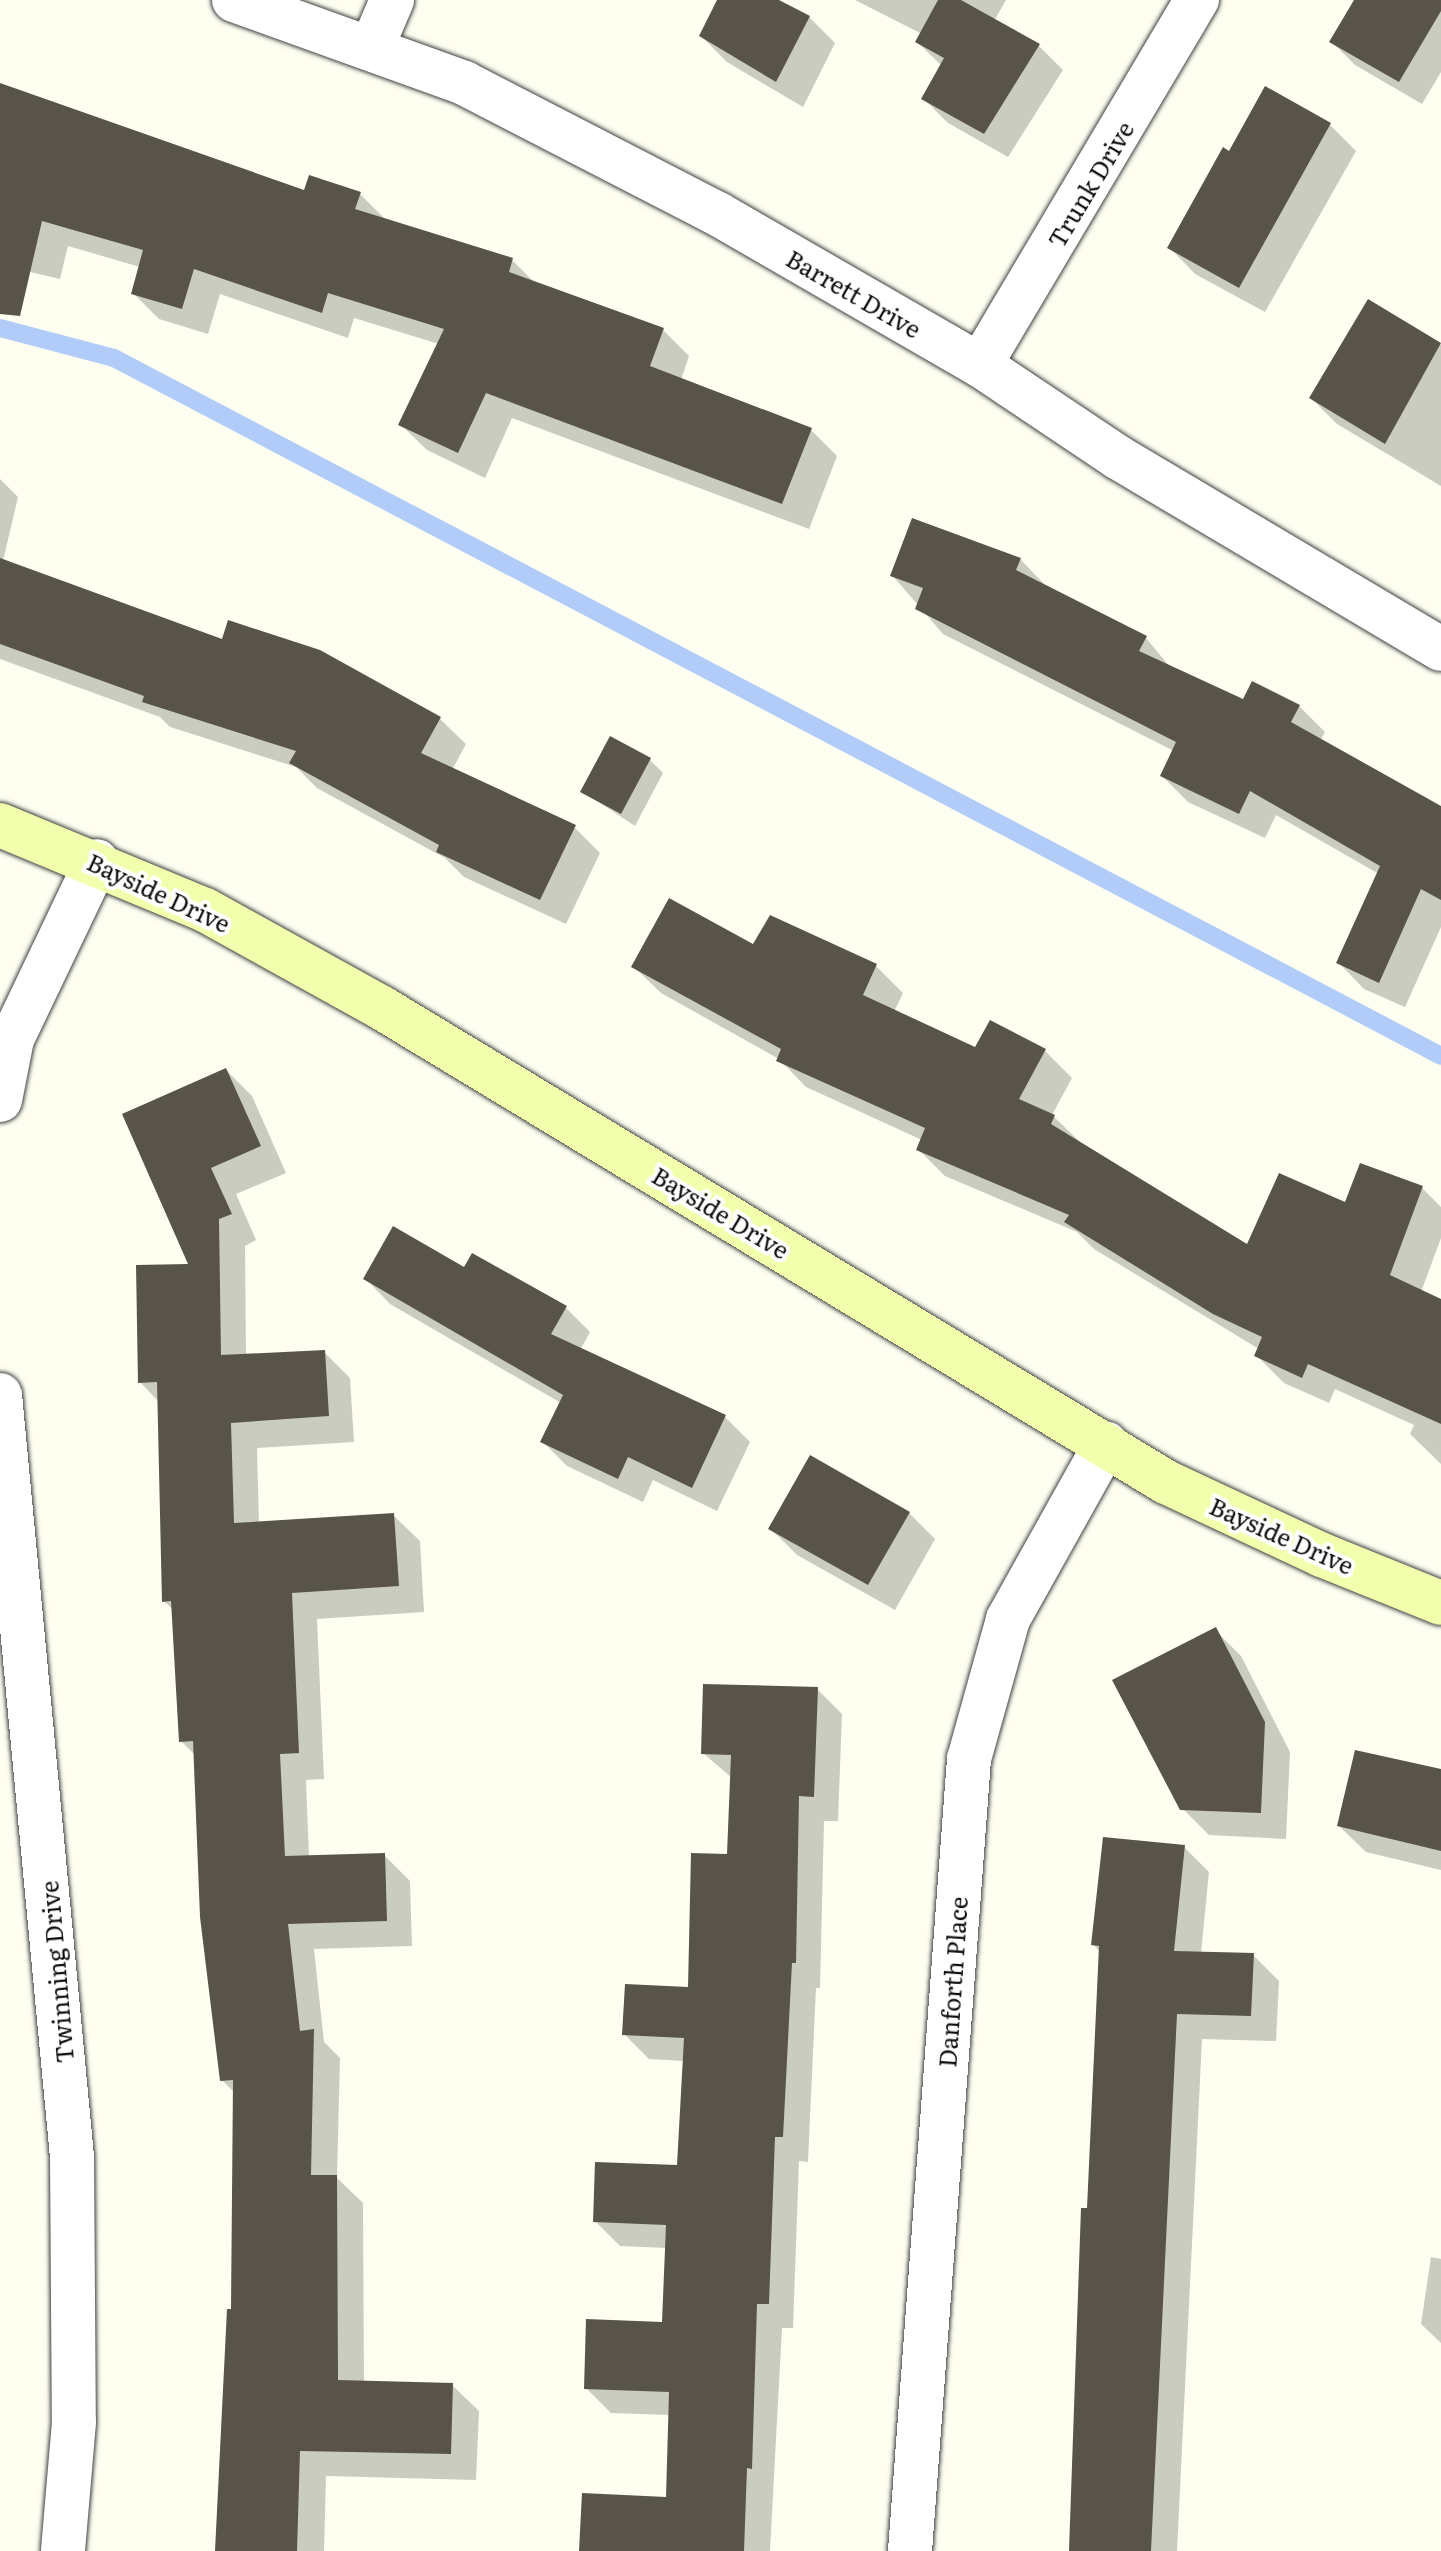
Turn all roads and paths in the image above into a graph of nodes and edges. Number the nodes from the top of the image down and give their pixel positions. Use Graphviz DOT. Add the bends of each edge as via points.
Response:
graph roads {
  1 [pos="234,0"];
  2 [pos="392,0"];
  3 [pos="1197,0"];
  4 [pos="372,47"];
  5 [pos="980,365"];
  6 [pos="1441,649"];
  7 [pos="0,825"];
  8 [pos="97,861"];
  9 [pos="0,1100"];
  10 [pos="0,1395"];
  11 [pos="1106,1444"];
  12 [pos="1441,1603"];
  13 [pos="63,2551"];
  14 [pos="910,2551"];
  1 -- 4 [label="street, Barrett Drive"];
  2 -- 4 [label="street"];
  3 -- 5 [label="street, Trunk Drive"];
  4 -- 5 [label="street, Barrett Drive" via="464,83 704,207"];
  5 -- 6 [label="street, Barrett Drive" via="1119,458"];
  7 -- 8 [label="street, Bayside Drive"];
  8 -- 9 [label="street" via="12,1039"];
  8 -- 11 [label="street, Bayside Drive" via="205,910 382,1008"];
  10 -- 13 [label="street, Twinning Drive" via="72,2156 74,2422"];
  11 -- 12 [label="street, Bayside Drive" via="1180,1489"];
  11 -- 14 [label="street, Danforth Place" via="1008,1619 969,1759"];
}
